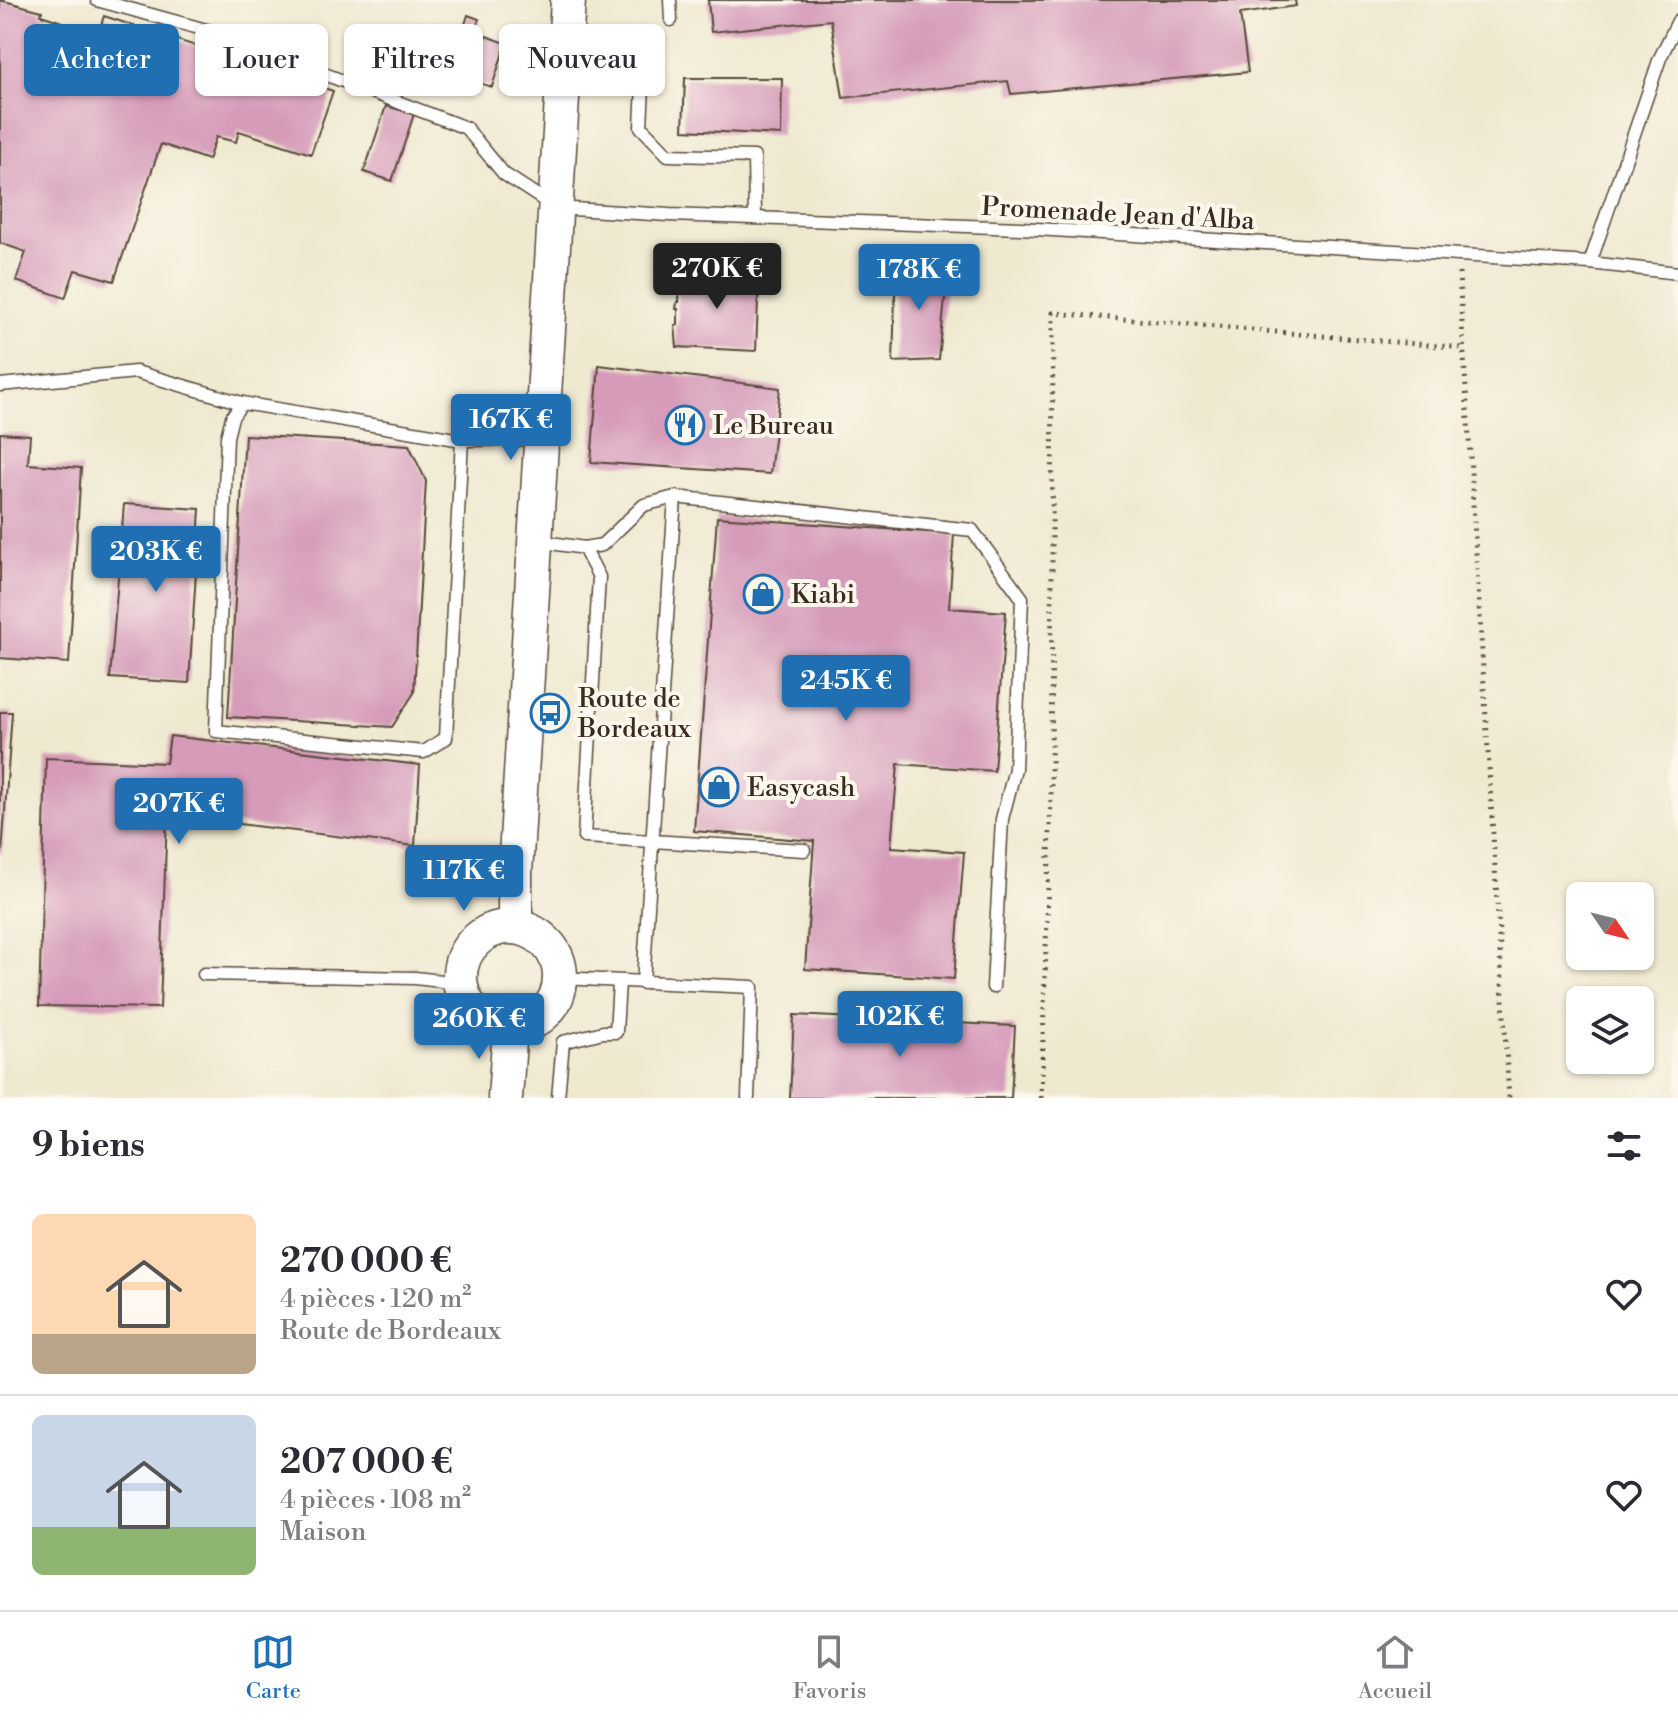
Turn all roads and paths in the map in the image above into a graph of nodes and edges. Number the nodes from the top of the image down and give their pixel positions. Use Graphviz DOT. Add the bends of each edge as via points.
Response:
graph roads {
  1 [pos="97,0"];
  2 [pos="568,0"];
  3 [pos="670,0"];
  4 [pos="671,20"];
  5 [pos="1678,21"];
  6 [pos="642,96"];
  7 [pos="556,208"];
  8 [pos="755,218"];
  9 [pos="1458,255"];
  10 [pos="1590,263"];
  11 [pos="1678,273"];
  12 [pos="1464,348"];
  13 [pos="0,385"];
  14 [pos="242,403"];
  15 [pos="541,439"];
  16 [pos="462,440"];
  17 [pos="675,497"];
  18 [pos="535,540"];
  19 [pos="584,548"];
  20 [pos="652,842"];
  21 [pos="804,850"];
  22 [pos="515,927"];
  23 [pos="204,974"];
  24 [pos="560,978"];
  25 [pos="619,982"];
  26 [pos="459,983"];
  27 [pos="643,983"];
  28 [pos="993,987"];
  29 [pos="510,1027"];
  30 [pos="505,1098"];
  31 [pos="558,1098"];
  32 [pos="748,1098"];
  33 [pos="1041,1098"];
  34 [pos="1509,1098"];
  1 -- 7 [label="lane" via="217,33 466,128 504,174"];
  2 -- 7 [label="main road"];
  3 -- 4 [label="lane"];
  5 -- 10 [label="lane" via="1660,58"];
  6 -- 8 [label="lane" via="641,127 668,155 754,157"];
  7 -- 8 [label="lane, Promenade Jean d'Alba"];
  7 -- 15 [label="main road"];
  8 -- 9 [label="lane, Promenade Jean d'Alba"];
  9 -- 10 [label="lane, Promenade Jean d'Alba"];
  9 -- 12 [label="path"];
  10 -- 11 [label="lane, Promenade Jean d'Alba"];
  12 -- 33 [label="path" via="1053,313 1051,798"];
  12 -- 34 [label="path"];
  13 -- 14 [label="lane" via="136,372"];
  14 -- 16 [label="lane"];
  14 -- 16 [label="lane" via="227,437 216,731 424,752 446,738"];
  15 -- 16 [label="lane"];
  15 -- 18 [label="main road"];
  17 -- 19 [label="lane" via="644,505 602,545"];
  17 -- 20 [label="lane"];
  17 -- 28 [label="lane" via="972,530 1022,598 1015,769 1002,819"];
  18 -- 19 [label="lane"];
  18 -- 22 [label="main road"];
  19 -- 20 [label="lane" via="599,577 584,837"];
  20 -- 21 [label="lane"];
  20 -- 27 [label="lane"];
  22 -- 24 [label="main road" via="543,939 558,963"];
  22 -- 26 [label="main road" via="500,927 474,941 465,953"];
  23 -- 26 [label="lane"];
  24 -- 25 [label="lane"];
  24 -- 29 [label="main road" via="558,993 539,1018"];
  25 -- 27 [label="lane"];
  25 -- 31 [label="lane" via="616,1032 563,1042"];
  26 -- 29 [label="main road" via="482,1020"];
  27 -- 32 [label="lane" via="752,987"];
  29 -- 30 [label="main road"];
}
